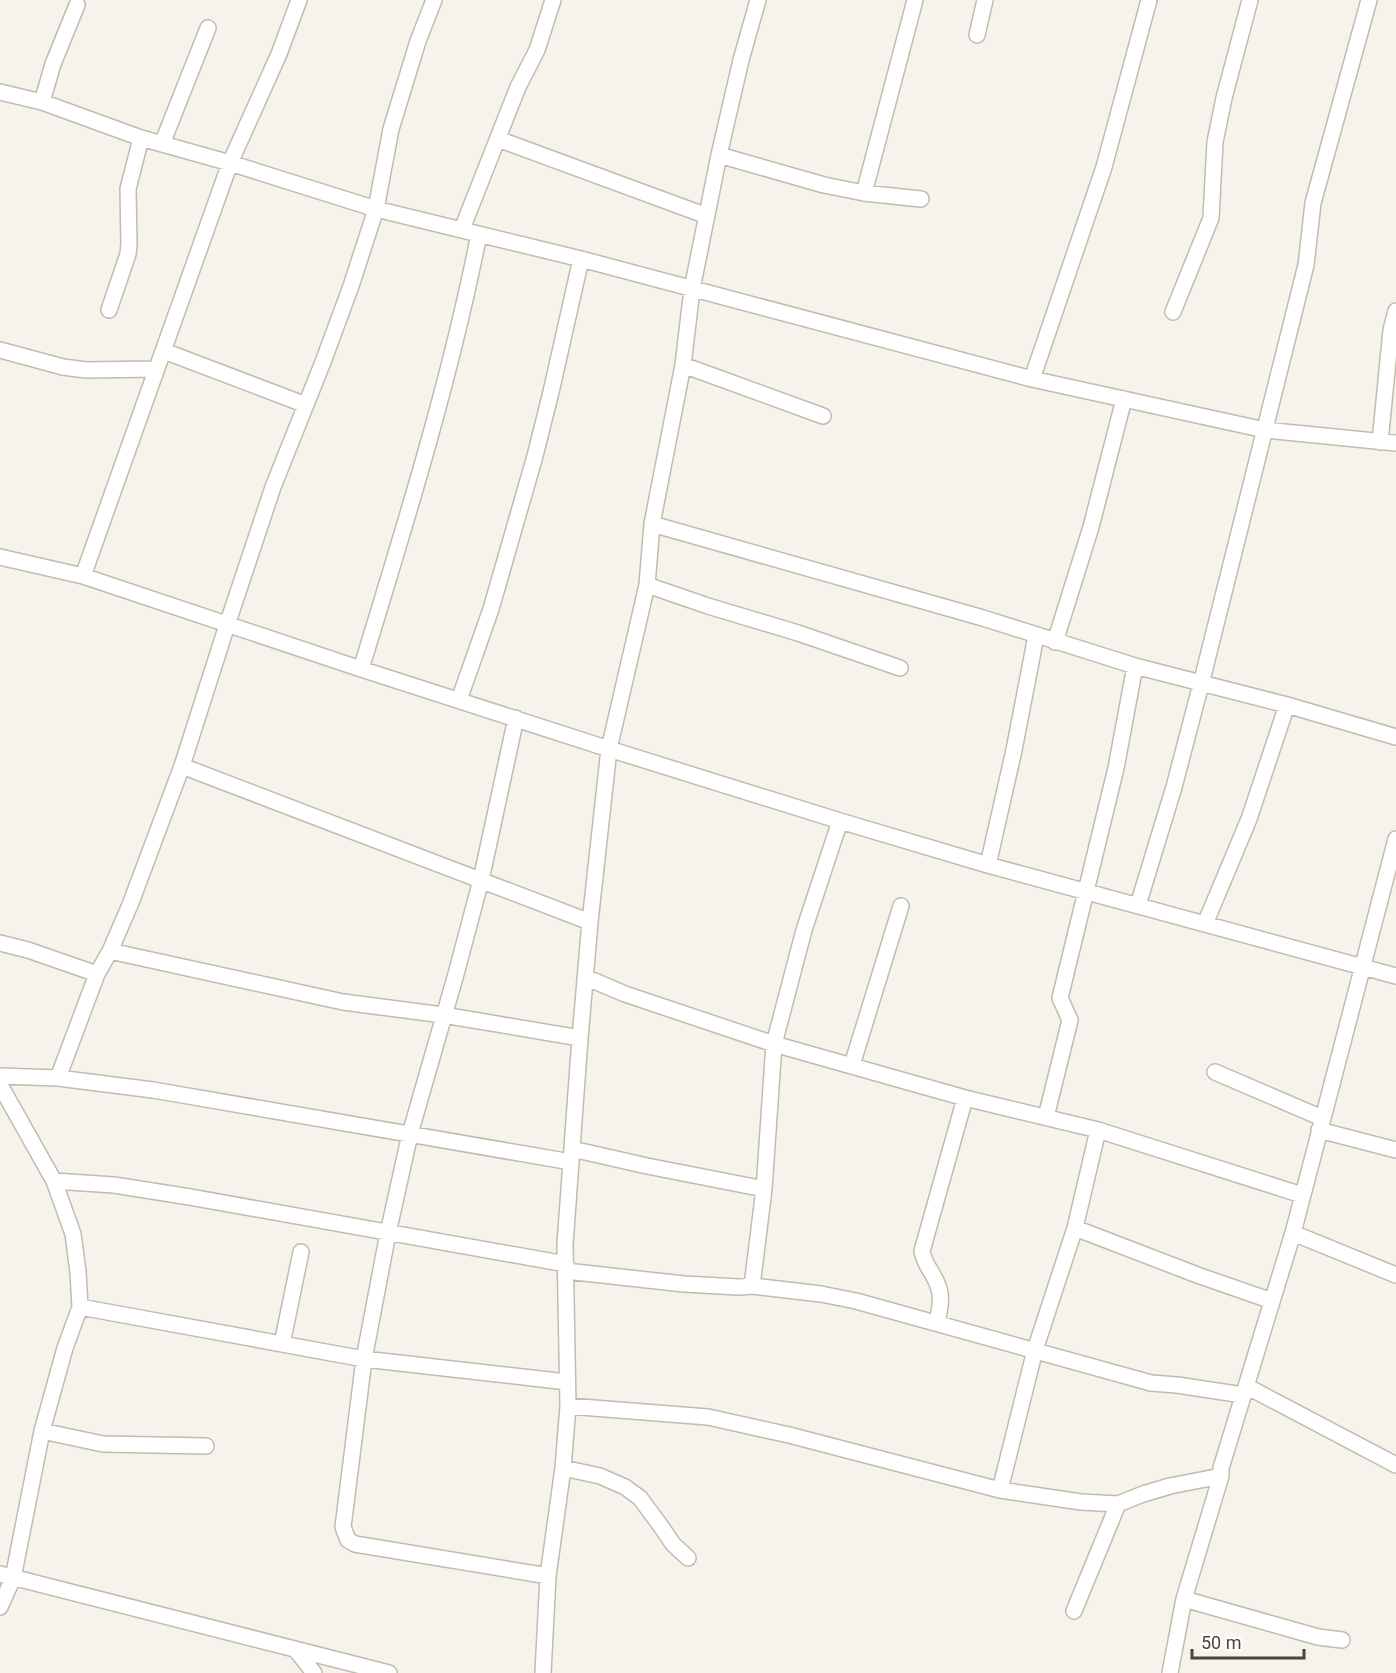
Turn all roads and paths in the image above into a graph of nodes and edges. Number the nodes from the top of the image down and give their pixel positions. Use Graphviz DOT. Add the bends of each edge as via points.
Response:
graph roads {
  1 [pos="299,0"];
  2 [pos="434,0"];
  3 [pos="553,0"];
  4 [pos="758,0"];
  5 [pos="915,0"];
  6 [pos="985,0"];
  7 [pos="1149,0"];
  8 [pos="1250,0"];
  9 [pos="1370,0"];
  10 [pos="77,5"];
  11 [pos="208,28"];
  12 [pos="977,35"];
  13 [pos="0,92"];
  14 [pos="42,102"];
  15 [pos="141,138"];
  16 [pos="498,139"];
  17 [pos="162,144"];
  18 [pos="719,155"];
  19 [pos="230,163"];
  20 [pos="864,193"];
  21 [pos="921,199"];
  22 [pos="376,208"];
  23 [pos="707,216"];
  24 [pos="462,229"];
  25 [pos="479,234"];
  26 [pos="581,259"];
  27 [pos="692,289"];
  28 [pos="109,310"];
  29 [pos="1396,311"];
  30 [pos="1173,312"];
  31 [pos="0,350"];
  32 [pos="164,351"];
  33 [pos="683,365"];
  34 [pos="156,369"];
  35 [pos="1032,379"];
  36 [pos="1124,399"];
  37 [pos="306,405"];
  38 [pos="823,416"];
  39 [pos="1265,430"];
  40 [pos="1380,442"];
  41 [pos="1396,443"];
  42 [pos="652,524"];
  43 [pos="0,557"];
  44 [pos="83,576"];
  45 [pos="647,585"];
  46 [pos="227,625"];
  47 [pos="1036,636"];
  48 [pos="1055,642"];
  49 [pos="1135,666"];
  50 [pos="900,668"];
  51 [pos="361,669"];
  52 [pos="1201,684"];
  53 [pos="459,700"];
  54 [pos="1287,705"];
  55 [pos="516,718"];
  56 [pos="1396,737"];
  57 [pos="609,749"];
  58 [pos="182,766"];
  59 [pos="840,821"];
  60 [pos="1396,839"];
  61 [pos="988,865"];
  62 [pos="481,880"];
  63 [pos="1086,890"];
  64 [pos="1138,905"];
  65 [pos="901,906"];
  66 [pos="590,922"];
  67 [pos="1205,924"];
  68 [pos="0,943"];
  69 [pos="110,951"];
  70 [pos="1363,967"];
  71 [pos="97,974"];
  72 [pos="1396,976"];
  73 [pos="585,977"];
  74 [pos="443,1015"];
  75 [pos="580,1038"];
  76 [pos="774,1044"];
  77 [pos="852,1065"];
  78 [pos="1215,1072"];
  79 [pos="0,1076"];
  80 [pos="58,1078"];
  81 [pos="0,1085"];
  82 [pos="965,1098"];
  83 [pos="1046,1117"];
  84 [pos="1321,1124"];
  85 [pos="1098,1130"];
  86 [pos="410,1134"];
  87 [pos="1396,1150"];
  88 [pos="572,1155"];
  89 [pos="54,1181"];
  90 [pos="764,1189"];
  91 [pos="1302,1194"];
  92 [pos="1075,1227"];
  93 [pos="388,1233"];
  94 [pos="1293,1233"];
  95 [pos="301,1252"];
  96 [pos="566,1267"];
  97 [pos="1396,1275"];
  98 [pos="752,1286"];
  99 [pos="1272,1301"];
  100 [pos="80,1307"];
  101 [pos="937,1323"];
  102 [pos="282,1344"];
  103 [pos="1035,1350"];
  104 [pos="364,1359"];
  105 [pos="567,1382"];
  106 [pos="1245,1390"];
  107 [pos="568,1406"];
  108 [pos="42,1431"];
  109 [pos="206,1446"];
  110 [pos="1396,1465"];
  111 [pos="563,1468"];
  112 [pos="1221,1476"];
  113 [pos="1000,1490"];
  114 [pos="1119,1504"];
  115 [pos="688,1558"];
  116 [pos="6,1576"];
  117 [pos="548,1576"];
  118 [pos="1184,1599"];
  119 [pos="0,1607"];
  120 [pos="1074,1611"];
  121 [pos="1342,1640"];
  122 [pos="296,1650"];
  123 [pos="314,1673"];
  124 [pos="389,1673"];
  125 [pos="543,1673"];
  126 [pos="1170,1673"];
  1 -- 19 [label="street"];
  2 -- 22 [label="street" via="391,129"];
  3 -- 16 [label="street" via="537,50"];
  4 -- 18 [label="street"];
  5 -- 20 [label="street"];
  6 -- 12 [label="street"];
  7 -- 35 [label="street" via="1104,167"];
  8 -- 30 [label="street" via="1215,142 1211,218"];
  9 -- 39 [label="street" via="1313,203 1306,265"];
  10 -- 14 [label="street"];
  11 -- 17 [label="street"];
  13 -- 14 [label="street"];
  14 -- 15 [label="street"];
  15 -- 17 [label="street"];
  15 -- 28 [label="street" via="128,189 128,254"];
  16 -- 23 [label="street"];
  16 -- 24 [label="street"];
  17 -- 19 [label="street"];
  18 -- 20 [label="street"];
  18 -- 23 [label="street"];
  19 -- 22 [label="street"];
  19 -- 32 [label="street"];
  20 -- 21 [label="street"];
  22 -- 24 [label="street"];
  22 -- 37 [label="street"];
  23 -- 27 [label="street"];
  24 -- 25 [label="street"];
  25 -- 26 [label="street"];
  25 -- 51 [label="street" via="424,464"];
  26 -- 27 [label="street"];
  26 -- 53 [label="street" via="532,467 491,609"];
  27 -- 33 [label="street"];
  27 -- 35 [label="street"];
  29 -- 40 [label="street"];
  31 -- 34 [label="street" via="86,370"];
  32 -- 34 [label="street"];
  32 -- 37 [label="street"];
  33 -- 38 [label="street"];
  33 -- 42 [label="street"];
  34 -- 44 [label="street"];
  35 -- 36 [label="street"];
  36 -- 39 [label="street"];
  36 -- 48 [label="street" via="1091,527"];
  37 -- 46 [label="street" via="273,487"];
  39 -- 40 [label="street"];
  39 -- 52 [label="street"];
  40 -- 41 [label="street"];
  42 -- 45 [label="street"];
  42 -- 47 [label="street"];
  43 -- 44 [label="street"];
  44 -- 46 [label="street"];
  45 -- 50 [label="street"];
  45 -- 57 [label="street"];
  46 -- 51 [label="street"];
  46 -- 58 [label="street"];
  47 -- 48 [label="street"];
  47 -- 61 [label="street"];
  48 -- 49 [label="street"];
  49 -- 52 [label="street"];
  49 -- 63 [label="street" via="1116,768"];
  51 -- 53 [label="street"];
  52 -- 54 [label="street"];
  52 -- 64 [label="street"];
  53 -- 55 [label="street"];
  54 -- 56 [label="street"];
  54 -- 67 [label="street" via="1249,819"];
  55 -- 57 [label="street"];
  55 -- 62 [label="street"];
  57 -- 59 [label="street"];
  57 -- 66 [label="street"];
  58 -- 62 [label="street"];
  58 -- 69 [label="street"];
  59 -- 61 [label="street"];
  59 -- 76 [label="street" via="804,930"];
  60 -- 70 [label="street"];
  61 -- 63 [label="street"];
  62 -- 66 [label="street"];
  62 -- 74 [label="street"];
  63 -- 64 [label="street"];
  63 -- 83 [label="street" via="1060,998 1070,1020"];
  64 -- 67 [label="street"];
  65 -- 77 [label="street"];
  66 -- 73 [label="street"];
  67 -- 70 [label="street"];
  68 -- 71 [label="street"];
  69 -- 71 [label="street"];
  69 -- 74 [label="street" via="344,1002"];
  70 -- 72 [label="street"];
  70 -- 84 [label="street"];
  71 -- 80 [label="street"];
  73 -- 75 [label="street"];
  73 -- 76 [label="street"];
  74 -- 75 [label="street"];
  74 -- 86 [label="street"];
  75 -- 88 [label="street"];
  76 -- 77 [label="street"];
  76 -- 90 [label="street"];
  77 -- 82 [label="street"];
  78 -- 84 [label="street"];
  79 -- 80 [label="street"];
  80 -- 86 [label="street" via="153,1090"];
  81 -- 89 [label="street"];
  82 -- 83 [label="street"];
  82 -- 101 [label="street" via="922,1251 941,1297"];
  83 -- 85 [label="street"];
  84 -- 87 [label="street"];
  84 -- 91 [label="street"];
  85 -- 91 [label="street"];
  85 -- 92 [label="street"];
  86 -- 88 [label="street"];
  86 -- 93 [label="street"];
  88 -- 90 [label="street"];
  88 -- 96 [label="street"];
  89 -- 93 [label="street" via="114,1185"];
  89 -- 100 [label="street" via="73,1234"];
  90 -- 98 [label="street"];
  91 -- 94 [label="street"];
  92 -- 99 [label="street"];
  92 -- 103 [label="street"];
  93 -- 96 [label="street"];
  93 -- 104 [label="street"];
  94 -- 97 [label="street"];
  94 -- 99 [label="street"];
  95 -- 102 [label="street"];
  96 -- 98 [label="street" via="684,1284"];
  96 -- 105 [label="street"];
  98 -- 101 [label="street" via="856,1301"];
  99 -- 106 [label="street"];
  100 -- 102 [label="street"];
  100 -- 108 [label="street"];
  101 -- 103 [label="street"];
  102 -- 104 [label="street"];
  103 -- 106 [label="street" via="1151,1383"];
  103 -- 113 [label="street"];
  104 -- 105 [label="street"];
  104 -- 117 [label="street" via="343,1527 348,1540"];
  105 -- 107 [label="street"];
  106 -- 110 [label="street"];
  106 -- 112 [label="street"];
  107 -- 111 [label="street"];
  107 -- 113 [label="street" via="708,1417"];
  108 -- 109 [label="street" via="103,1444"];
  108 -- 116 [label="street"];
  111 -- 115 [label="street" via="600,1476 640,1498"];
  111 -- 117 [label="street"];
  112 -- 114 [label="street" via="1170,1486"];
  112 -- 118 [label="street"];
  113 -- 114 [label="street"];
  114 -- 120 [label="street"];
  116 -- 119 [label="street"];
  116 -- 122 [label="street"];
  117 -- 125 [label="street"];
  118 -- 121 [label="street" via="1318,1637"];
  118 -- 126 [label="street"];
  122 -- 123 [label="street"];
  122 -- 124 [label="street"];
}
